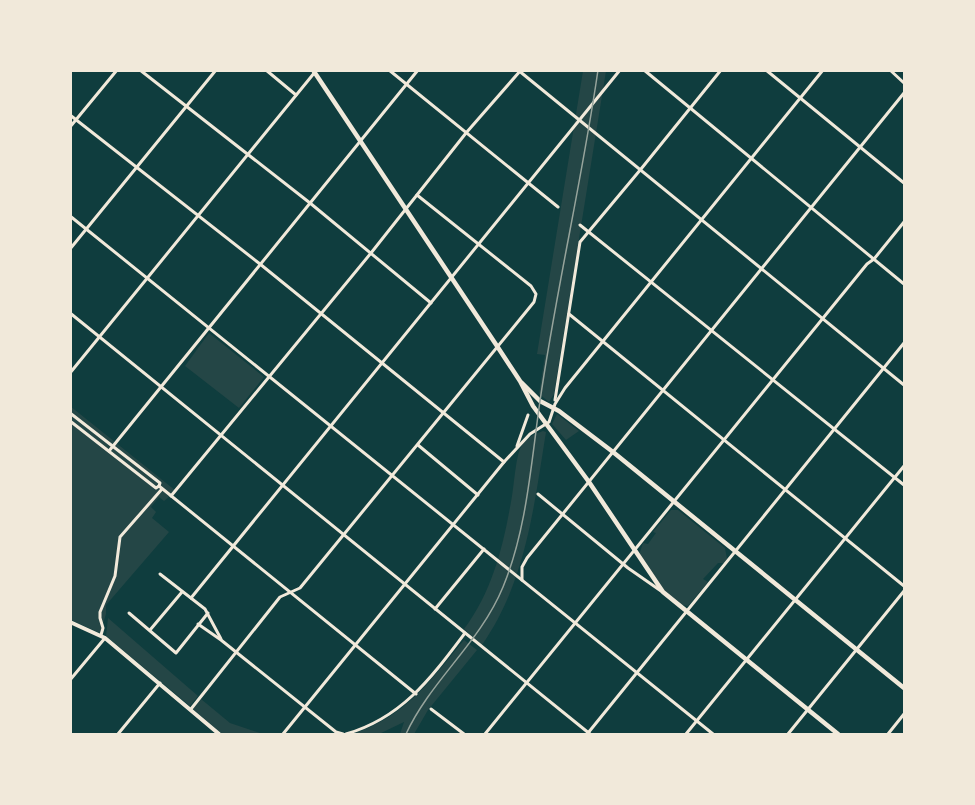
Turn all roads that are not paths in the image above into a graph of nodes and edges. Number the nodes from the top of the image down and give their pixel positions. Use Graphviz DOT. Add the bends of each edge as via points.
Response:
graph roads {
  1 [pos="117,70"];
  2 [pos="140,70"];
  3 [pos="216,70"];
  4 [pos="266,70"];
  5 [pos="389,70"];
  6 [pos="418,70"];
  7 [pos="620,70"];
  8 [pos="644,70"];
  9 [pos="721,70"];
  10 [pos="766,70"];
  11 [pos="823,70"];
  12 [pos="890,70"];
  13 [pos="315,71"];
  14 [pos="519,71"];
  15 [pos="904,83"];
  16 [pos="406,84"];
  17 [pos="904,93"];
  18 [pos="296,95"];
  19 [pos="800,98"];
  20 [pos="186,108"];
  21 [pos="690,110"];
  22 [pos="70,115"];
  23 [pos="76,120"];
  24 [pos="580,121"];
  25 [pos="70,127"];
  26 [pos="466,133"];
  27 [pos="360,142"];
  28 [pos="861,147"];
  29 [pos="248,154"];
  30 [pos="751,158"];
  31 [pos="137,168"];
  32 [pos="641,169"];
  33 [pos="529,183"];
  34 [pos="904,183"];
  35 [pos="417,195"];
  36 [pos="310,203"];
  37 [pos="558,207"];
  38 [pos="812,208"];
  39 [pos="406,209"];
  40 [pos="70,216"];
  41 [pos="198,216"];
  42 [pos="702,220"];
  43 [pos="904,222"];
  44 [pos="580,225"];
  45 [pos="87,229"];
  46 [pos="588,231"];
  47 [pos="479,244"];
  48 [pos="70,249"];
  49 [pos="371,253"];
  50 [pos="874,259"];
  51 [pos="260,264"];
  52 [pos="762,270"];
  53 [pos="451,277"];
  54 [pos="147,278"];
  55 [pos="650,282"];
  56 [pos="904,284"];
  57 [pos="431,303"];
  58 [pos="70,313"];
  59 [pos="321,314"];
  60 [pos="569,314"];
  61 [pos="823,319"];
  62 [pos="209,327"];
  63 [pos="712,329"];
  64 [pos="100,336"];
  65 [pos="603,342"];
  66 [pos="904,343"];
  67 [pos="497,346"];
  68 [pos="381,364"];
  69 [pos="883,368"];
  70 [pos="70,373"];
  71 [pos="269,377"];
  72 [pos="773,379"];
  73 [pos="520,381"];
  74 [pos="904,385"];
  75 [pos="161,387"];
  76 [pos="663,391"];
  77 [pos="554,406"];
  78 [pos="70,413"];
  79 [pos="442,414"];
  80 [pos="528,415"];
  81 [pos="70,421"];
  82 [pos="547,424"];
  83 [pos="330,427"];
  84 [pos="835,430"];
  85 [pos="222,435"];
  86 [pos="724,440"];
  87 [pos="418,445"];
  88 [pos="113,447"];
  89 [pos="517,448"];
  90 [pos="109,451"];
  91 [pos="614,452"];
  92 [pos="504,462"];
  93 [pos="904,466"];
  94 [pos="393,475"];
  95 [pos="896,478"];
  96 [pos="589,482"];
  97 [pos="283,485"];
  98 [pos="904,485"];
  99 [pos="160,487"];
  100 [pos="785,490"];
  101 [pos="538,494"];
  102 [pos="478,495"];
  103 [pos="171,496"];
  104 [pos="675,502"];
  105 [pos="562,514"];
  106 [pos="453,525"];
  107 [pos="344,535"];
  108 [pos="846,539"];
  109 [pos="234,545"];
  110 [pos="484,549"];
  111 [pos="634,550"];
  112 [pos="736,551"];
  113 [pos="624,564"];
  114 [pos="160,574"];
  115 [pos="522,580"];
  116 [pos="405,585"];
  117 [pos="904,586"];
  118 [pos="182,591"];
  119 [pos="904,591"];
  120 [pos="292,592"];
  121 [pos="663,592"];
  122 [pos="191,598"];
  123 [pos="796,600"];
  124 [pos="435,609"];
  125 [pos="686,611"];
  126 [pos="129,613"];
  127 [pos="208,613"];
  128 [pos="70,622"];
  129 [pos="575,623"];
  130 [pos="198,624"];
  131 [pos="150,630"];
  132 [pos="465,633"];
  133 [pos="103,636"];
  134 [pos="221,640"];
  135 [pos="355,646"];
  136 [pos="856,650"];
  137 [pos="236,652"];
  138 [pos="747,660"];
  139 [pos="636,672"];
  140 [pos="71,680"];
  141 [pos="160,683"];
  142 [pos="526,683"];
  143 [pos="904,688"];
  144 [pos="416,694"];
  145 [pos="306,707"];
  146 [pos="190,709"];
  147 [pos="431,709"];
  148 [pos="808,710"];
  149 [pos="904,714"];
  150 [pos="696,721"];
  151 [pos="588,734"];
  152 [pos="118,735"];
  153 [pos="219,735"];
  154 [pos="283,735"];
  155 [pos="345,735"];
  156 [pos="464,735"];
  157 [pos="485,735"];
  158 [pos="686,735"];
  159 [pos="713,735"];
  160 [pos="788,735"];
  161 [pos="838,735"];
  162 [pos="888,735"];
  1 -- 23 [label="street"];
  2 -- 20 [label="street"];
  3 -- 20 [label="street"];
  4 -- 18 [label="street"];
  5 -- 16 [label="street"];
  6 -- 16 [label="street"];
  7 -- 24 [label="street"];
  8 -- 21 [label="street"];
  9 -- 21 [label="street"];
  10 -- 19 [label="street"];
  11 -- 19 [label="street"];
  12 -- 15 [label="street"];
  13 -- 18 [label="street"];
  13 -- 27 [label="main road"];
  14 -- 24 [label="street"];
  14 -- 26 [label="street"];
  16 -- 26 [label="street"];
  16 -- 27 [label="street"];
  17 -- 28 [label="street"];
  18 -- 29 [label="street"];
  19 -- 28 [label="street"];
  19 -- 30 [label="street"];
  20 -- 29 [label="street"];
  20 -- 31 [label="street"];
  21 -- 30 [label="street"];
  21 -- 32 [label="street"];
  22 -- 23 [label="street"];
  23 -- 25 [label="street"];
  23 -- 31 [label="street"];
  24 -- 32 [label="street"];
  24 -- 33 [label="street"];
  26 -- 33 [label="street"];
  26 -- 35 [label="street"];
  27 -- 36 [label="street"];
  27 -- 39 [label="main road"];
  28 -- 34 [label="street"];
  28 -- 38 [label="street"];
  29 -- 36 [label="street"];
  29 -- 41 [label="street"];
  30 -- 38 [label="street"];
  30 -- 42 [label="street"];
  31 -- 41 [label="street"];
  31 -- 45 [label="street"];
  32 -- 42 [label="street"];
  32 -- 46 [label="street"];
  33 -- 37 [label="street"];
  33 -- 47 [label="street"];
  35 -- 39 [label="street"];
  35 -- 47 [label="street"];
  36 -- 49 [label="street"];
  36 -- 51 [label="street"];
  38 -- 50 [label="street"];
  38 -- 52 [label="street"];
  39 -- 49 [label="street"];
  39 -- 53 [label="main road"];
  40 -- 45 [label="street"];
  41 -- 51 [label="street"];
  41 -- 54 [label="street"];
  42 -- 52 [label="street"];
  42 -- 55 [label="street"];
  43 -- 50 [label="street"];
  44 -- 46 [label="street"];
  45 -- 48 [label="street"];
  45 -- 54 [label="street"];
  46 -- 55 [label="street"];
  46 -- 60 [label="street" via="580,242"];
  47 -- 53 [label="street"];
  47 -- 67 [label="street" via="531,286 536,296"];
  49 -- 57 [label="street"];
  49 -- 59 [label="street"];
  50 -- 56 [label="street"];
  50 -- 61 [label="street"];
  51 -- 59 [label="street"];
  51 -- 62 [label="street"];
  52 -- 61 [label="street"];
  52 -- 63 [label="street"];
  53 -- 57 [label="street"];
  53 -- 67 [label="main road"];
  54 -- 62 [label="street"];
  54 -- 64 [label="street"];
  55 -- 63 [label="street"];
  55 -- 65 [label="street"];
  57 -- 68 [label="street"];
  58 -- 64 [label="street"];
  59 -- 68 [label="street"];
  59 -- 71 [label="street"];
  60 -- 65 [label="street"];
  60 -- 77 [label="street"];
  61 -- 69 [label="street"];
  61 -- 72 [label="street"];
  62 -- 71 [label="street"];
  62 -- 75 [label="street"];
  63 -- 72 [label="street"];
  63 -- 76 [label="street"];
  64 -- 70 [label="street"];
  64 -- 75 [label="street"];
  65 -- 76 [label="street"];
  65 -- 77 [label="street" via="564,388"];
  66 -- 69 [label="street"];
  67 -- 73 [label="main road"];
  67 -- 79 [label="street"];
  68 -- 79 [label="street"];
  68 -- 83 [label="street"];
  69 -- 74 [label="street"];
  69 -- 84 [label="street"];
  71 -- 83 [label="street"];
  71 -- 85 [label="street"];
  72 -- 84 [label="street"];
  72 -- 86 [label="street"];
  73 -- 77 [label="main road" via="540,401"];
  73 -- 82 [label="main road"];
  75 -- 85 [label="street"];
  75 -- 88 [label="street"];
  76 -- 86 [label="street"];
  76 -- 91 [label="street"];
  77 -- 82 [label="street"];
  77 -- 91 [label="main road"];
  78 -- 88 [label="street"];
  79 -- 87 [label="street"];
  79 -- 92 [label="street"];
  80 -- 89 [label="street"];
  81 -- 90 [label="street"];
  82 -- 89 [label="street"];
  82 -- 96 [label="main road"];
  83 -- 94 [label="street"];
  83 -- 97 [label="street"];
  84 -- 95 [label="street"];
  84 -- 100 [label="street"];
  85 -- 97 [label="street"];
  85 -- 103 [label="street"];
  86 -- 100 [label="street"];
  86 -- 104 [label="street"];
  87 -- 94 [label="street"];
  87 -- 102 [label="street"];
  88 -- 90 [label="street"];
  88 -- 99 [label="street" via="160,483"];
  89 -- 92 [label="street"];
  90 -- 99 [label="street" via="156,488"];
  91 -- 96 [label="street"];
  91 -- 104 [label="main road"];
  92 -- 102 [label="street"];
  93 -- 95 [label="street"];
  94 -- 106 [label="street"];
  94 -- 107 [label="street"];
  95 -- 98 [label="street"];
  95 -- 108 [label="street"];
  96 -- 105 [label="street"];
  96 -- 111 [label="main road"];
  97 -- 107 [label="street"];
  97 -- 109 [label="street"];
  99 -- 103 [label="street"];
  99 -- 133 [label="street" via="120,537 115,576 100,612"];
  100 -- 108 [label="street"];
  100 -- 112 [label="street"];
  101 -- 105 [label="street"];
  102 -- 106 [label="street"];
  103 -- 109 [label="street"];
  104 -- 111 [label="street"];
  104 -- 112 [label="main road"];
  105 -- 113 [label="street"];
  105 -- 115 [label="street" via="524,562"];
  106 -- 110 [label="street"];
  106 -- 116 [label="street"];
  107 -- 116 [label="street"];
  107 -- 120 [label="street" via="300,588"];
  108 -- 117 [label="street"];
  108 -- 123 [label="street"];
  109 -- 120 [label="street"];
  109 -- 122 [label="street"];
  110 -- 115 [label="street"];
  110 -- 124 [label="street"];
  111 -- 113 [label="street"];
  111 -- 121 [label="main road"];
  112 -- 123 [label="main road"];
  112 -- 125 [label="street"];
  113 -- 121 [label="street"];
  113 -- 129 [label="street"];
  114 -- 118 [label="street"];
  115 -- 129 [label="street"];
  116 -- 124 [label="street"];
  116 -- 135 [label="street"];
  118 -- 122 [label="street"];
  118 -- 131 [label="street"];
  119 -- 136 [label="street"];
  120 -- 135 [label="street"];
  120 -- 137 [label="street" via="280,597"];
  121 -- 125 [label="main road"];
  122 -- 127 [label="street"];
  123 -- 136 [label="main road"];
  123 -- 138 [label="street"];
  124 -- 132 [label="street"];
  125 -- 138 [label="main road"];
  125 -- 139 [label="street"];
  126 -- 131 [label="street"];
  127 -- 130 [label="street"];
  127 -- 134 [label="street"];
  128 -- 133 [label="street"];
  129 -- 139 [label="street"];
  129 -- 142 [label="street"];
  130 -- 131 [label="street" via="176,653"];
  130 -- 134 [label="street"];
  132 -- 142 [label="street"];
  132 -- 144 [label="street"];
  133 -- 140 [label="street"];
  133 -- 141 [label="street"];
  134 -- 137 [label="street"];
  135 -- 144 [label="street"];
  135 -- 145 [label="street"];
  136 -- 143 [label="main road"];
  136 -- 148 [label="street"];
  137 -- 145 [label="street"];
  137 -- 146 [label="street"];
  138 -- 148 [label="main road"];
  138 -- 150 [label="street"];
  139 -- 150 [label="street"];
  139 -- 151 [label="street"];
  141 -- 146 [label="street"];
  141 -- 152 [label="street"];
  142 -- 151 [label="street"];
  142 -- 157 [label="street"];
  144 -- 155 [label="street" via="380,721"];
  145 -- 154 [label="street"];
  145 -- 155 [label="street"];
  146 -- 153 [label="street"];
  147 -- 156 [label="street"];
  148 -- 160 [label="street"];
  148 -- 161 [label="main road"];
  149 -- 162 [label="street"];
  150 -- 158 [label="street"];
  150 -- 159 [label="street"];
}
